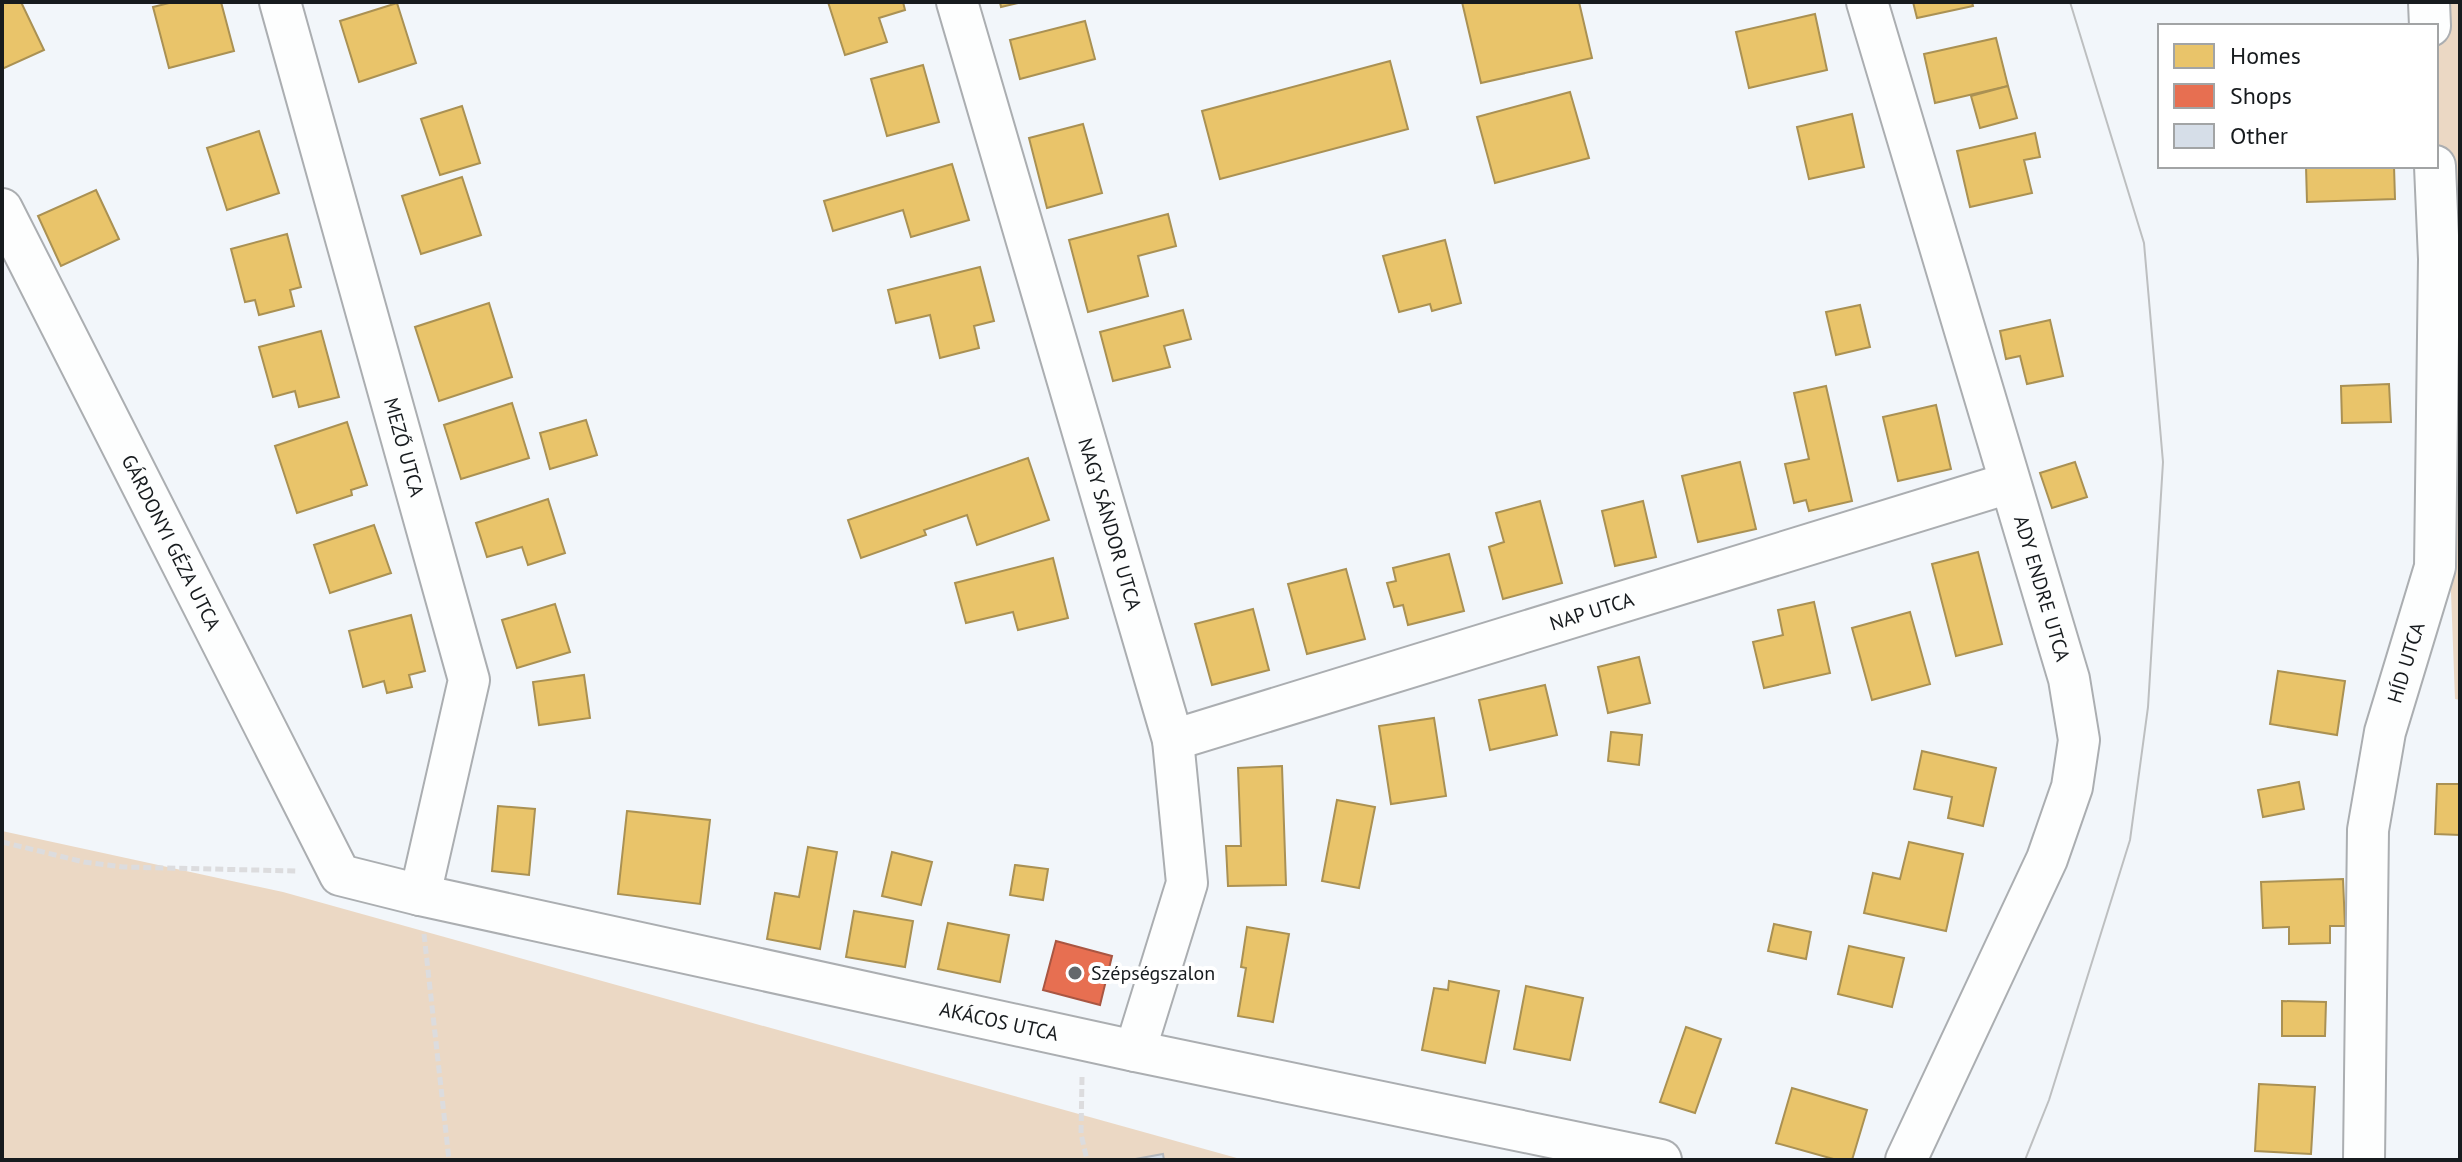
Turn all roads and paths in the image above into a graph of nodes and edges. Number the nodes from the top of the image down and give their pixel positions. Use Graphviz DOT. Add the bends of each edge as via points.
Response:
graph roads {
  1 [pos="280,2"];
  2 [pos="957,2"];
  3 [pos="1867,2"];
  4 [pos="2429,2"];
  5 [pos="2430,24"];
  6 [pos="2435,168"];
  7 [pos="2,209"];
  8 [pos="2009,483"];
  9 [pos="1173,740"];
  10 [pos="2,842"];
  11 [pos="340,875"];
  12 [pos="420,895"];
  13 [pos="1083,1040"];
  14 [pos="1135,1051"];
  15 [pos="449,1160"];
  16 [pos="1087,1160"];
  17 [pos="1661,1160"];
  18 [pos="1906,1160"];
  19 [pos="2364,1160"];
  1 -- 12 [label="street, MEZŐ UTCA" via="469,680"];
  2 -- 9 [label="street, NAGY SÁNDOR UTCA"];
  3 -- 8 [label="street, ADY ENDRE UTCA"];
  4 -- 5 [label="street"];
  6 -- 19 [label="street, HÍD UTCA" via="2435,567 2385,732 2368,830"];
  7 -- 11 [label="street, GÁRDONYI GÉZA UTCA"];
  8 -- 9 [label="street, NAP UTCA"];
  8 -- 18 [label="street, ADY ENDRE UTCA" via="2069,679 2079,740 2072,787 2047,859"];
  9 -- 14 [label="street, NAGY SÁNDOR UTCA" via="1187,883"];
  10 -- 11 [label="path" via="123,867"];
  11 -- 12 [label="street, AKÁCOS UTCA"];
  12 -- 13 [label="street, AKÁCOS UTCA"];
  12 -- 15 [label="path"];
  13 -- 14 [label="street, AKÁCOS UTCA"];
  13 -- 16 [label="path" via="1081,1134"];
  14 -- 17 [label="street, AKÁCOS UTCA"];
}
